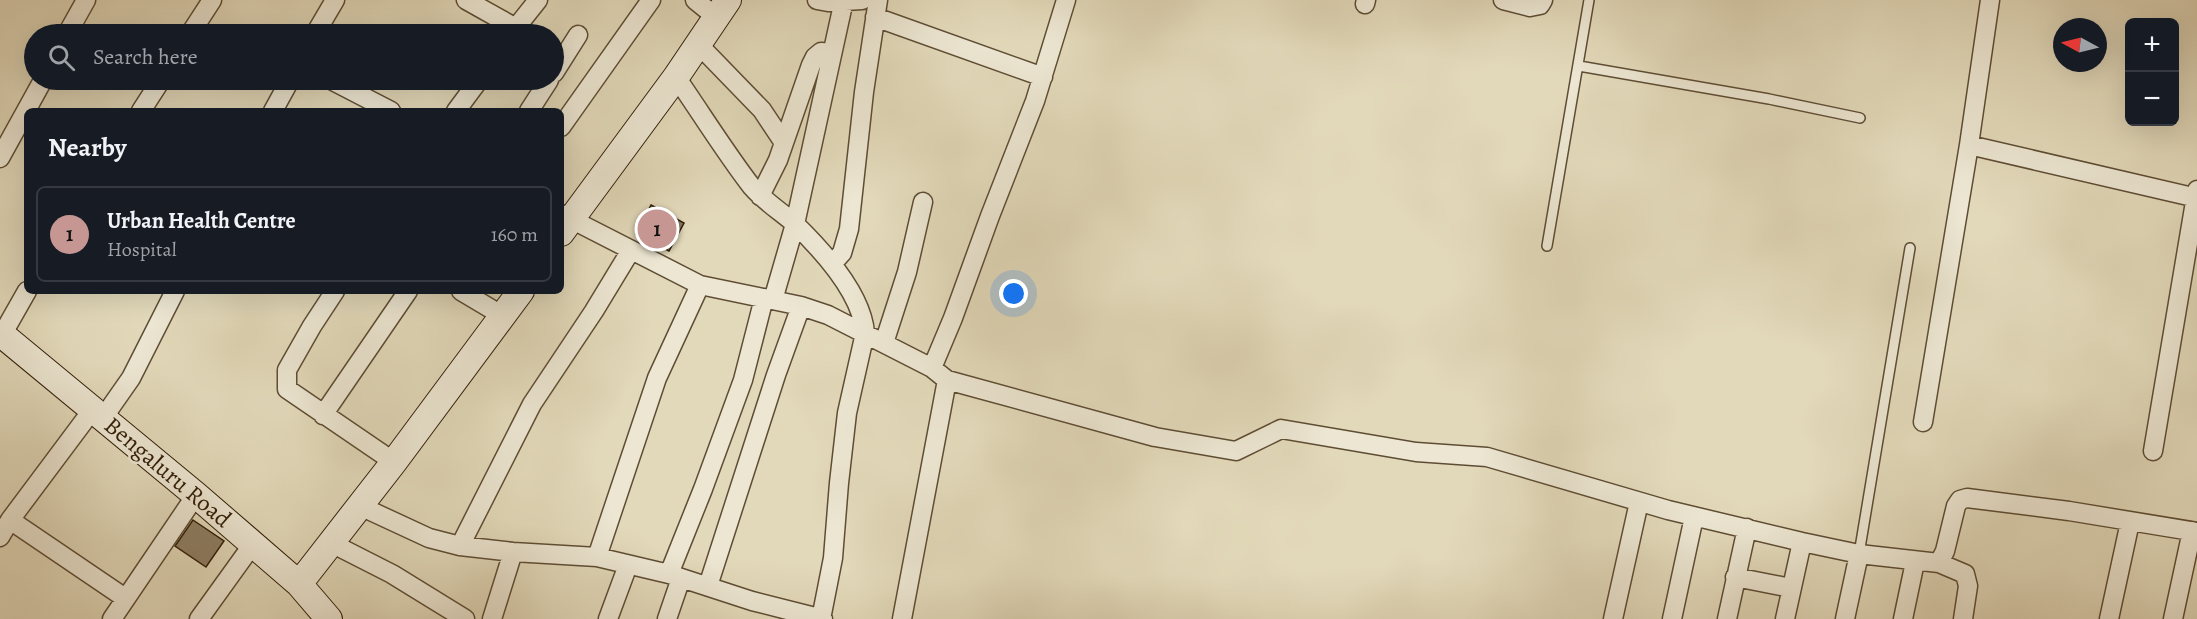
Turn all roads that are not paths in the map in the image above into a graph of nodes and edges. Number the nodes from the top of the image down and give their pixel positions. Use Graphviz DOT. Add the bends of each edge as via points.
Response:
graph roads {
  1 [pos="86,0"];
  2 [pos="212,0"];
  3 [pos="334,0"];
  4 [pos="466,0"];
  5 [pos="538,0"];
  6 [pos="651,0"];
  7 [pos="695,0"];
  8 [pos="817,0"];
  9 [pos="862,0"];
  10 [pos="1066,0"];
  11 [pos="1503,0"];
  12 [pos="1543,0"];
  13 [pos="1589,0"];
  14 [pos="1990,0"];
  15 [pos="843,1"];
  16 [pos="876,8"];
  17 [pos="722,9"];
  18 [pos="73,24"];
  19 [pos="196,24"];
  20 [pos="321,24"];
  21 [pos="503,24"];
  22 [pos="519,24"];
  23 [pos="578,35"];
  24 [pos="698,44"];
  25 [pos="832,53"];
  26 [pos="564,57"];
  27 [pos="1579,66"];
  28 [pos="676,77"];
  29 [pos="1043,77"];
  30 [pos="37,90"];
  31 [pos="155,90"];
  32 [pos="285,90"];
  33 [pos="350,90"];
  34 [pos="472,90"];
  35 [pos="543,90"];
  36 [pos="28,108"];
  37 [pos="143,108"];
  38 [pos="275,108"];
  39 [pos="385,108"];
  40 [pos="458,108"];
  41 [pos="532,108"];
  42 [pos="24,114"];
  43 [pos="1860,118"];
  44 [pos="564,123"];
  45 [pos="784,143"];
  46 [pos="1968,145"];
  47 [pos="0,158"];
  48 [pos="760,196"];
  49 [pos="2196,196"];
  50 [pos="923,202"];
  51 [pos="564,222"];
  52 [pos="795,224"];
  53 [pos="1547,246"];
  54 [pos="1910,248"];
  55 [pos="631,250"];
  56 [pos="832,264"];
  57 [pos="700,285"];
  58 [pos="25,294"];
  59 [pos="173,294"];
  60 [pos="333,294"];
  61 [pos="406,294"];
  62 [pos="466,294"];
  63 [pos="519,294"];
  64 [pos="769,299"];
  65 [pos="801,306"];
  66 [pos="503,316"];
  67 [pos="866,333"];
  68 [pos="1,334"];
  69 [pos="884,343"];
  70 [pos="932,368"];
  71 [pos="947,380"];
  72 [pos="98,413"];
  73 [pos="323,415"];
  74 [pos="1923,422"];
  75 [pos="2153,451"];
  76 [pos="394,462"];
  77 [pos="196,495"];
  78 [pos="1639,501"];
  79 [pos="360,506"];
  80 [pos="1694,517"];
  81 [pos="10,520"];
  82 [pos="2130,522"];
  83 [pos="1748,528"];
  84 [pos="2195,532"];
  85 [pos="0,537"];
  86 [pos="1802,542"];
  87 [pos="331,543"];
  88 [pos="253,544"];
  89 [pos="460,546"];
  90 [pos="513,552"];
  91 [pos="1859,554"];
  92 [pos="597,557"];
  93 [pos="1915,562"];
  94 [pos="1939,563"];
  95 [pos="628,565"];
  96 [pos="675,576"];
  97 [pos="1735,577"];
  98 [pos="299,584"];
  99 [pos="708,586"];
  100 [pos="1791,588"];
  101 [pos="125,598"];
  102 [pos="771,613"];
  103 [pos="112,619"];
  104 [pos="199,619"];
  105 [pos="329,619"];
  106 [pos="465,619"];
  107 [pos="492,619"];
  108 [pos="609,619"];
  109 [pos="667,619"];
  110 [pos="822,619"];
  111 [pos="902,619"];
  112 [pos="1613,619"];
  113 [pos="1672,619"];
  114 [pos="1727,619"];
  115 [pos="1785,619"];
  116 [pos="1845,619"];
  117 [pos="1903,619"];
  118 [pos="1963,619"];
  119 [pos="2109,619"];
  120 [pos="2173,619"];
  1 -- 18 [label="street"];
  2 -- 19 [label="street"];
  3 -- 20 [label="street"];
  4 -- 21 [label="street"];
  5 -- 22 [label="street"];
  6 -- 44 [label="street"];
  7 -- 17 [label="street"];
  8 -- 15 [label="street"];
  9 -- 15 [label="street"];
  10 -- 29 [label="street"];
  11 -- 12 [label="street" via="1530,7"];
  13 -- 27 [label="lane"];
  14 -- 46 [label="street"];
  15 -- 25 [label="street"];
  16 -- 29 [label="street"];
  16 -- 56 [label="street" via="849,229 846,244"];
  17 -- 24 [label="street"];
  23 -- 26 [label="street"];
  24 -- 28 [label="street"];
  24 -- 45 [label="street" via="762,110"];
  25 -- 45 [label="street" via="821,52 815,57"];
  25 -- 52 [label="street"];
  27 -- 43 [label="lane"];
  27 -- 53 [label="lane"];
  28 -- 48 [label="street"];
  28 -- 51 [label="street"];
  29 -- 70 [label="street"];
  30 -- 36 [label="street"];
  31 -- 37 [label="street"];
  32 -- 38 [label="street"];
  33 -- 39 [label="street"];
  34 -- 40 [label="street"];
  35 -- 41 [label="street"];
  42 -- 47 [label="street"];
  45 -- 48 [label="street"];
  46 -- 49 [label="street"];
  46 -- 74 [label="street"];
  48 -- 52 [label="street"];
  49 -- 75 [label="street"];
  50 -- 69 [label="street" via="907,272"];
  51 -- 55 [label="street"];
  52 -- 56 [label="street"];
  52 -- 64 [label="street"];
  54 -- 91 [label="lane"];
  55 -- 57 [label="street"];
  55 -- 89 [label="street" via="532,404"];
  56 -- 67 [label="street" via="861,310"];
  57 -- 64 [label="street"];
  57 -- 92 [label="street" via="657,378"];
  58 -- 68 [label="street"];
  59 -- 72 [label="street" via="130,378"];
  60 -- 73 [label="street" via="287,370 286,380 292,394"];
  61 -- 73 [label="street"];
  62 -- 66 [label="street"];
  63 -- 66 [label="street"];
  64 -- 65 [label="street"];
  64 -- 96 [label="street"];
  65 -- 67 [label="street"];
  65 -- 99 [label="street"];
  66 -- 76 [label="street"];
  67 -- 69 [label="street"];
  67 -- 110 [label="street" via="847,413 833,558"];
  68 -- 72 [label="street, Bengaluru Road"];
  69 -- 70 [label="street"];
  70 -- 71 [label="street"];
  71 -- 78 [label="street" via="1155,436 1236,451 1281,429 1416,452 1487,457"];
  71 -- 111 [label="street"];
  72 -- 77 [label="street, Bengaluru Road"];
  72 -- 81 [label="street"];
  73 -- 76 [label="street"];
  76 -- 79 [label="street"];
  77 -- 88 [label="street, Bengaluru Road"];
  77 -- 101 [label="street"];
  78 -- 80 [label="street"];
  78 -- 112 [label="street"];
  79 -- 87 [label="street"];
  79 -- 89 [label="street" via="429,538"];
  80 -- 83 [label="street"];
  80 -- 113 [label="street"];
  81 -- 85 [label="street"];
  81 -- 101 [label="street"];
  82 -- 84 [label="street"];
  82 -- 94 [label="street" via="1967,498 1956,506"];
  82 -- 119 [label="street"];
  83 -- 86 [label="street"];
  83 -- 97 [label="street"];
  84 -- 120 [label="street"];
  86 -- 91 [label="street"];
  86 -- 100 [label="street"];
  87 -- 98 [label="street"];
  87 -- 106 [label="street" via="392,574"];
  88 -- 98 [label="street, Bengaluru Road"];
  88 -- 104 [label="street"];
  89 -- 90 [label="street"];
  90 -- 92 [label="street"];
  90 -- 107 [label="street"];
  91 -- 93 [label="street"];
  91 -- 116 [label="street"];
  92 -- 95 [label="street"];
  93 -- 94 [label="street"];
  93 -- 117 [label="street"];
  94 -- 118 [label="street" via="1965,574 1968,586"];
  95 -- 96 [label="street"];
  95 -- 108 [label="street"];
  96 -- 99 [label="street"];
  96 -- 109 [label="street"];
  97 -- 100 [label="street"];
  97 -- 114 [label="street"];
  98 -- 105 [label="street, Bengaluru Road"];
  99 -- 102 [label="street"];
  100 -- 115 [label="street"];
  101 -- 103 [label="street"];
  102 -- 110 [label="street"];
}
